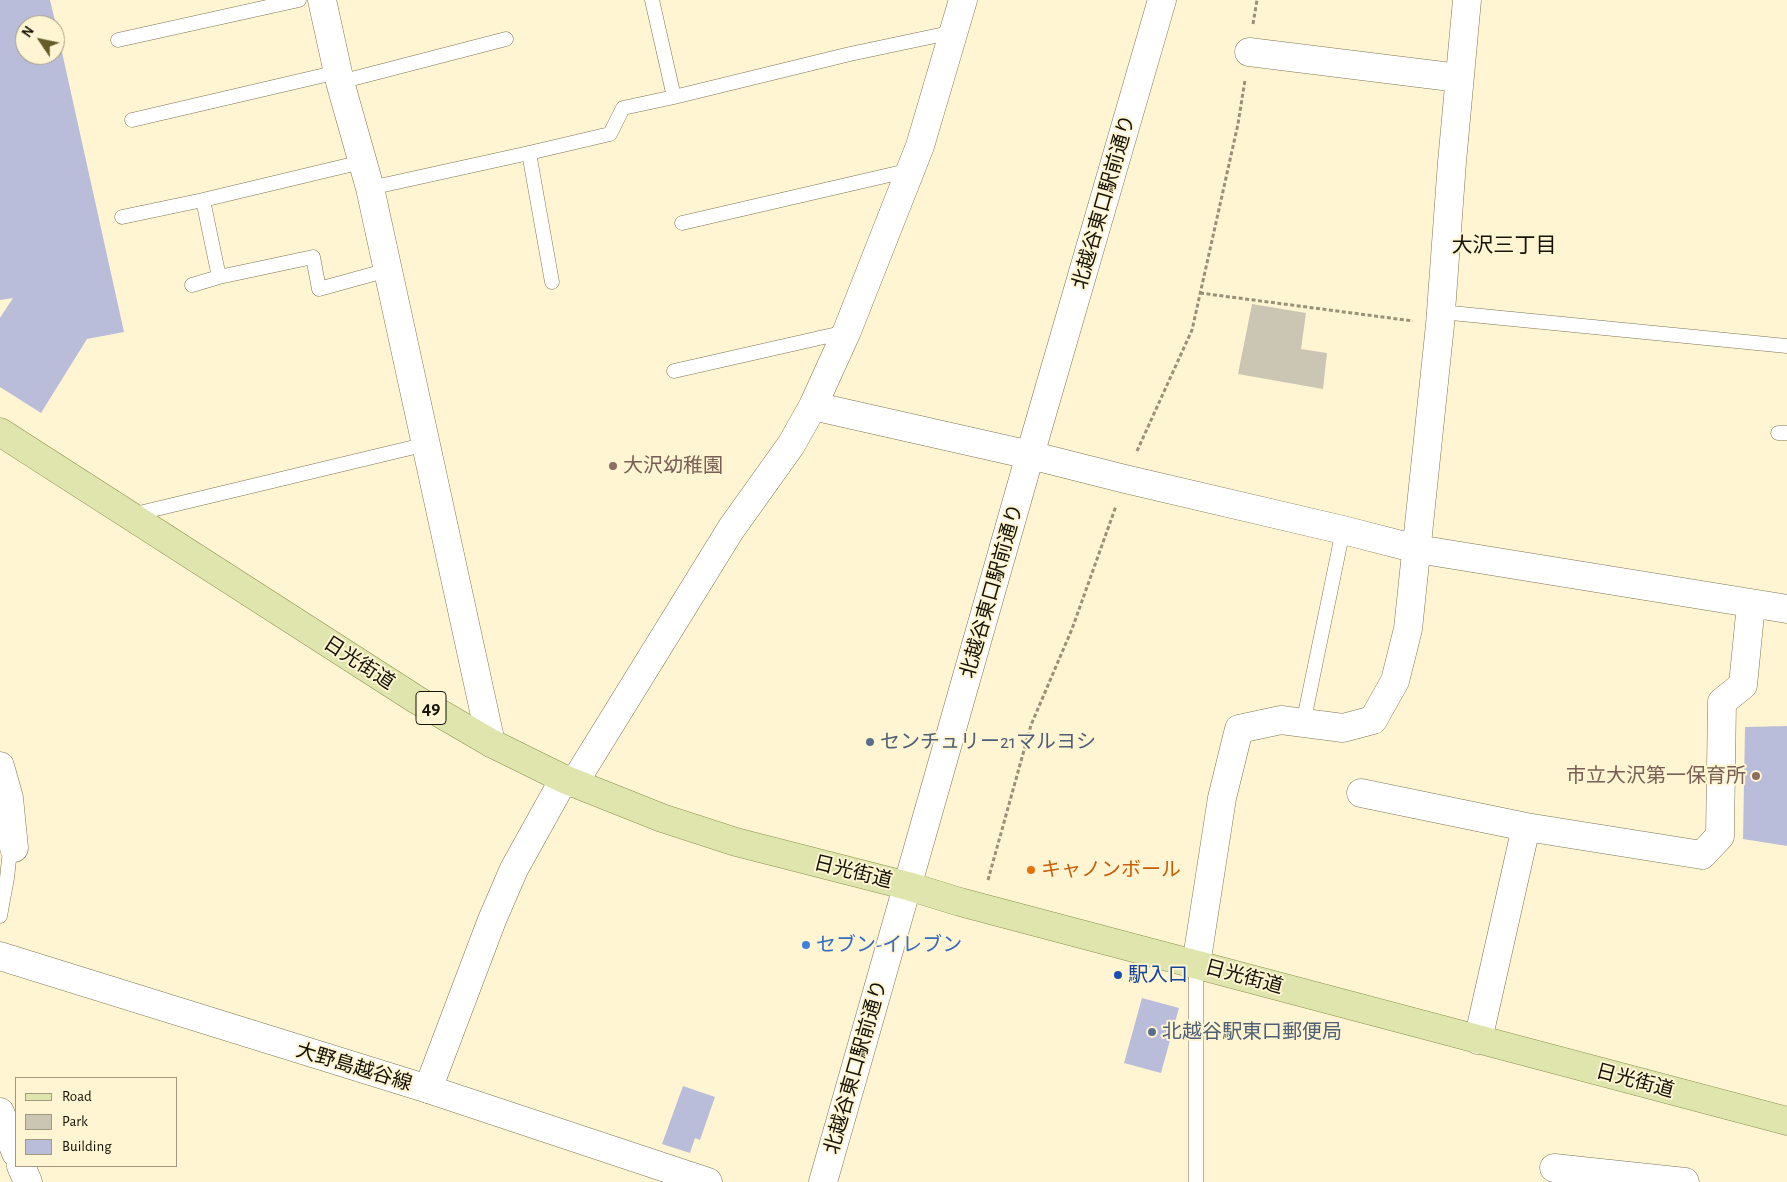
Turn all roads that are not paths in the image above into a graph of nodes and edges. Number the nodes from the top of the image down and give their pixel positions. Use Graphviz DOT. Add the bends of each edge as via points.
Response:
graph roads {
  1 [pos="299,0"];
  2 [pos="322,0"];
  3 [pos="652,0"];
  4 [pos="962,0"];
  5 [pos="1162,0"];
  6 [pos="1468,0"];
  7 [pos="954,32"];
  8 [pos="118,40"];
  9 [pos="506,40"];
  10 [pos="1249,52"];
  11 [pos="339,77"];
  12 [pos="1459,78"];
  13 [pos="674,97"];
  14 [pos="132,120"];
  15 [pos="529,153"];
  16 [pos="362,162"];
  17 [pos="911,170"];
  18 [pos="370,188"];
  19 [pos="203,200"];
  20 [pos="122,217"];
  21 [pos="682,223"];
  22 [pos="388,270"];
  23 [pos="219,277"];
  24 [pos="552,282"];
  25 [pos="192,285"];
  26 [pos="1440,318"];
  27 [pos="847,332"];
  28 [pos="1787,346"];
  29 [pos="674,371"];
  30 [pos="813,406"];
  31 [pos="0,432"];
  32 [pos="427,444"];
  33 [pos="1030,455"];
  34 [pos="130,516"];
  35 [pos="1343,530"];
  36 [pos="1416,549"];
  37 [pos="1751,604"];
  38 [pos="1787,609"];
  39 [pos="1303,724"];
  40 [pos="491,743"];
  41 [pos="0,766"];
  42 [pos="569,781"];
  43 [pos="1361,793"];
  44 [pos="1526,827"];
  45 [pos="14,848"];
  46 [pos="908,886"];
  47 [pos="0,916"];
  48 [pos="0,956"];
  49 [pos="1196,965"];
  50 [pos="1478,1040"];
  51 [pos="428,1089"];
  52 [pos="0,1112"];
  53 [pos="1787,1121"];
  54 [pos="15,1150"];
  55 [pos="21,1167"];
  56 [pos="1554,1168"];
  57 [pos="28,1182"];
  58 [pos="708,1182"];
  59 [pos="823,1182"];
  60 [pos="1196,1182"];
  61 [pos="1685,1182"];
  1 -- 8 [label="lane"];
  2 -- 11 [label="street"];
  3 -- 13 [label="lane"];
  4 -- 7 [label="street"];
  5 -- 33 [label="street, 北越谷東口駅前通り"];
  6 -- 12 [label="street"];
  7 -- 13 [label="lane"];
  7 -- 17 [label="street"];
  9 -- 11 [label="lane"];
  10 -- 12 [label="street"];
  11 -- 14 [label="lane"];
  11 -- 16 [label="street"];
  12 -- 26 [label="street"];
  13 -- 15 [label="lane" via="622,108 610,134"];
  15 -- 18 [label="lane"];
  15 -- 24 [label="lane"];
  16 -- 18 [label="street"];
  16 -- 19 [label="lane"];
  17 -- 21 [label="lane"];
  17 -- 27 [label="street"];
  18 -- 22 [label="street"];
  19 -- 20 [label="lane"];
  19 -- 23 [label="lane"];
  22 -- 23 [label="lane" via="319,289 313,257"];
  22 -- 32 [label="street"];
  23 -- 25 [label="lane"];
  26 -- 28 [label="lane"];
  26 -- 36 [label="street"];
  27 -- 29 [label="lane"];
  27 -- 30 [label="street"];
  30 -- 33 [label="street"];
  30 -- 42 [label="street" via="791,445 731,529"];
  31 -- 34 [label="main road, 日光街道 / 49"];
  32 -- 34 [label="lane"];
  32 -- 40 [label="street"];
  33 -- 35 [label="street"];
  33 -- 46 [label="street, 北越谷東口駅前通り"];
  34 -- 40 [label="main road, 日光街道 / 49" via="409,695"];
  35 -- 36 [label="street"];
  35 -- 39 [label="lane"];
  36 -- 37 [label="street"];
  36 -- 39 [label="street" via="1408,629 1395,681 1373,720 1343,728"];
  37 -- 38 [label="street"];
  37 -- 44 [label="street" via="1742,685 1722,702 1720,836 1702,855"];
  39 -- 49 [label="street" via="1281,720 1239,729 1222,798"];
  40 -- 42 [label="main road, 日光街道 / 49"];
  41 -- 45 [label="street" via="9,798"];
  42 -- 46 [label="main road, 日光街道 / 49" via="662,818 736,842"];
  42 -- 51 [label="street" via="514,869"];
  43 -- 44 [label="street"];
  44 -- 50 [label="street"];
  45 -- 47 [label="lane" via="10,850"];
  46 -- 49 [label="main road, 日光街道 / 49"];
  46 -- 59 [label="street, 北越谷東口駅前通り"];
  48 -- 51 [label="street, 大野島越谷線"];
  49 -- 50 [label="main road, 日光街道 / 49"];
  49 -- 60 [label="lane"];
  50 -- 53 [label="main road, 日光街道 / 49"];
  51 -- 58 [label="street, 大野島越谷線"];
  52 -- 54 [label="street"];
  55 -- 57 [label="street"];
  56 -- 61 [label="street"];
}
